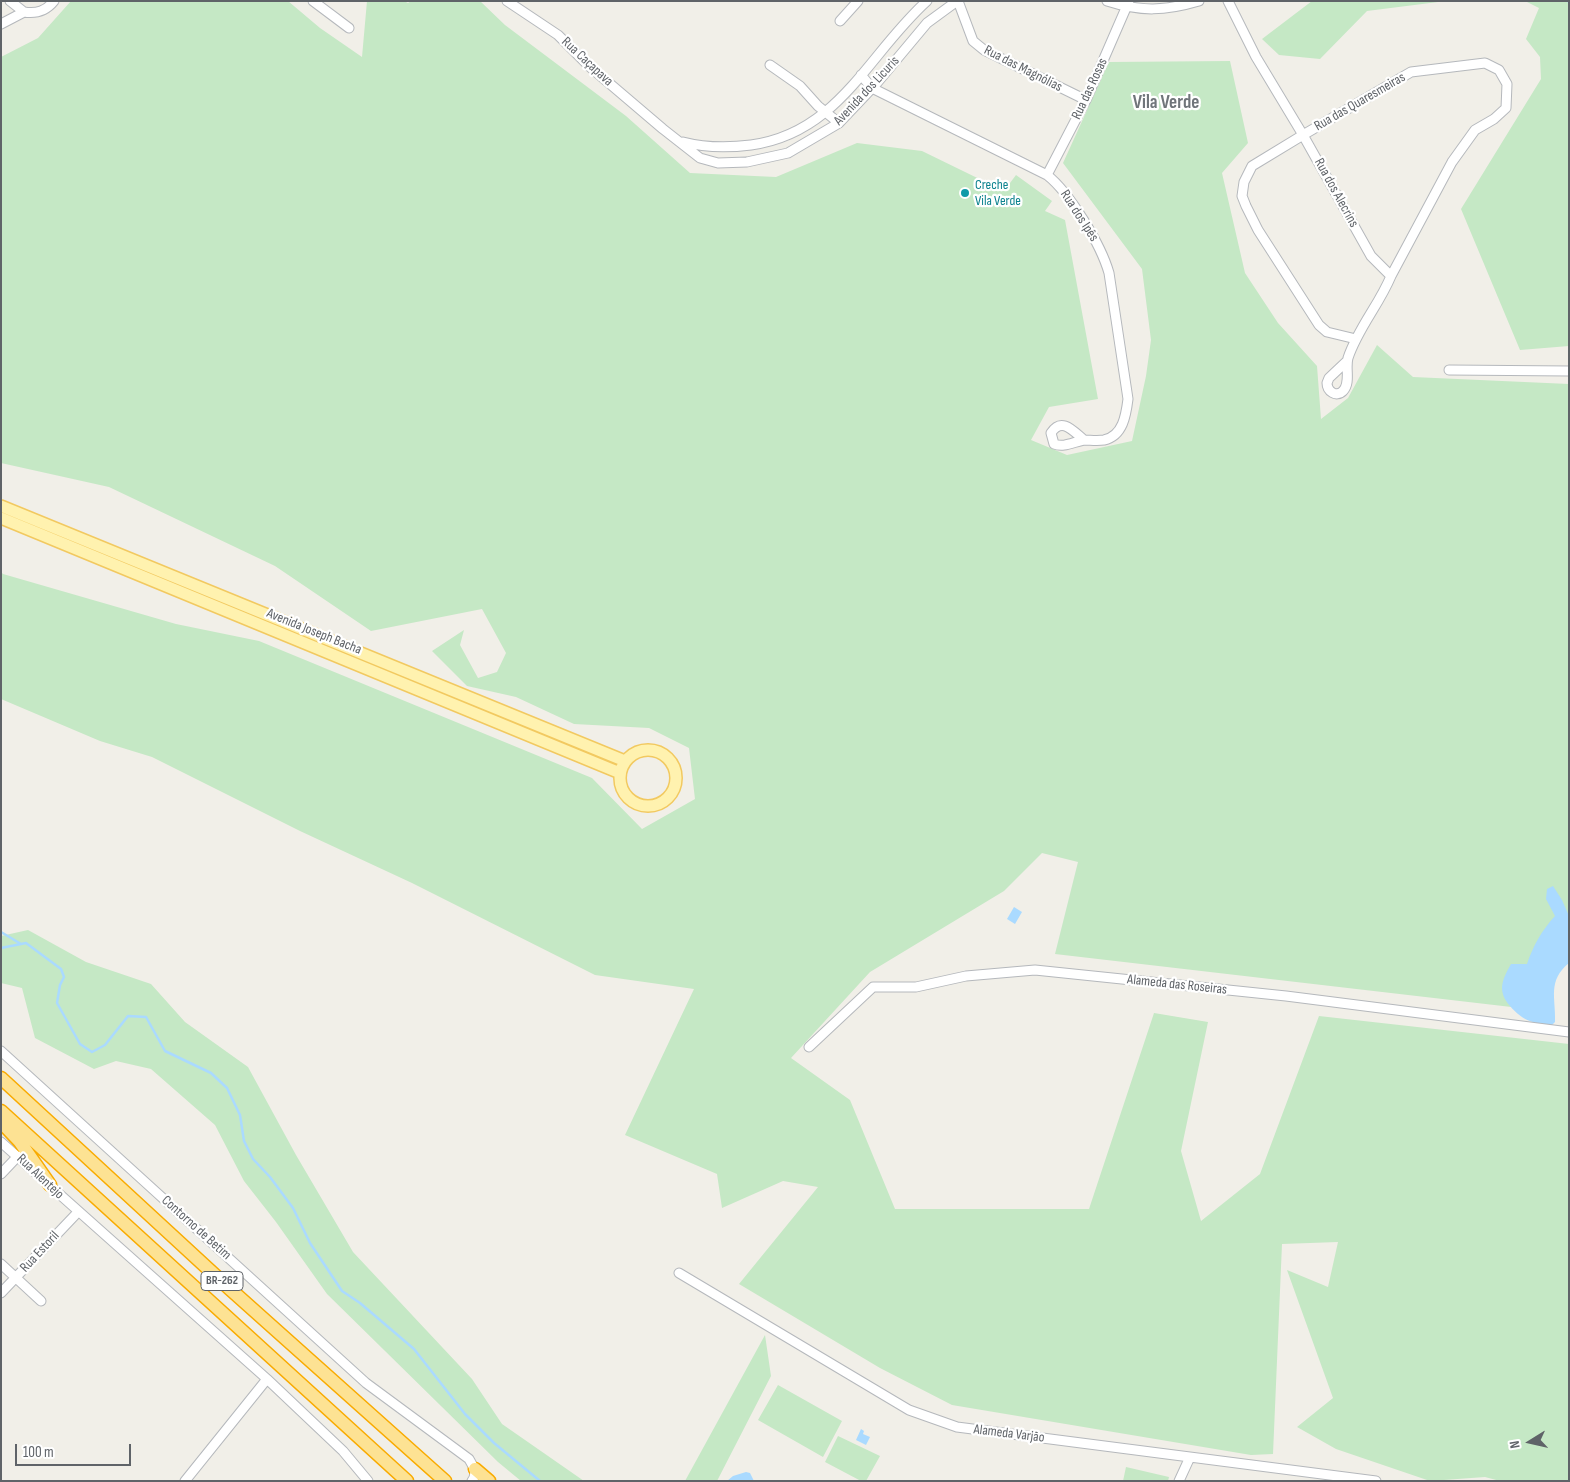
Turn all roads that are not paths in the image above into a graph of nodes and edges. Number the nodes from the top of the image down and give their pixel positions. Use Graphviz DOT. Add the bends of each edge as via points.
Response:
graph roads {
  1 [pos="10,1"];
  2 [pos="54,1"];
  3 [pos="313,1"];
  4 [pos="507,1"];
  5 [pos="858,1"];
  6 [pos="927,1"];
  7 [pos="958,1"];
  8 [pos="1107,1"];
  9 [pos="1199,1"];
  10 [pos="1228,1"];
  11 [pos="1128,4"];
  12 [pos="24,12"];
  13 [pos="840,21"];
  14 [pos="1,24"];
  15 [pos="349,28"];
  16 [pos="770,65"];
  17 [pos="862,75"];
  18 [pos="872,88"];
  19 [pos="1086,100"];
  20 [pos="826,113"];
  21 [pos="839,123"];
  22 [pos="663,130"];
  23 [pos="1303,134"];
  24 [pos="680,142"];
  25 [pos="1047,175"];
  26 [pos="1391,276"];
  27 [pos="1356,339"];
  28 [pos="1348,361"];
  29 [pos="1449,370"];
  30 [pos="1569,371"];
  31 [pos="1084,440"];
  32 [pos="1,506"];
  33 [pos="1,518"];
  34 [pos="625,761"];
  35 [pos="620,773"];
  36 [pos="1569,1032"];
  37 [pos="809,1047"];
  38 [pos="1,1051"];
  39 [pos="1,1078"];
  40 [pos="1,1111"];
  41 [pos="1,1122"];
  42 [pos="1,1142"];
  43 [pos="18,1156"];
  44 [pos="1,1174"];
  45 [pos="50,1186"];
  46 [pos="78,1212"];
  47 [pos="1,1264"];
  48 [pos="680,1273"];
  49 [pos="16,1278"];
  50 [pos="1,1293"];
  51 [pos="41,1301"];
  52 [pos="267,1379"];
  53 [pos="1190,1457"];
  54 [pos="474,1475"];
  55 [pos="184,1481"];
  56 [pos="368,1481"];
  57 [pos="407,1481"];
  58 [pos="445,1481"];
  59 [pos="489,1481"];
  60 [pos="1179,1481"];
  61 [pos="1376,1481"];
  1 -- 12 [label="street"];
  2 -- 12 [label="street" via="48,9 34,14"];
  3 -- 15 [label="street"];
  4 -- 22 [label="street, Rua Caçapava" via="558,35"];
  5 -- 13 [label="street"];
  6 -- 17 [label="street, Avenida dos Licuris"];
  7 -- 18 [label="street, Avenida dos Licuris" via="927,23"];
  7 -- 19 [label="street, Rua das Magnólias" via="973,41 984,50"];
  8 -- 11 [label="street"];
  9 -- 11 [label="street" via="1145,10"];
  10 -- 23 [label="street, Rua dos Alecrins" via="1256,57"];
  11 -- 19 [label="street, Rua das Rosas"];
  12 -- 14 [label="street"];
  16 -- 20 [label="street" via="800,86"];
  17 -- 18 [label="street, Rua dos Ipês"];
  17 -- 20 [label="street, Avenida dos Licuris"];
  18 -- 21 [label="street, Avenida dos Licuris"];
  18 -- 25 [label="street, Rua dos Ipês"];
  19 -- 25 [label="street, Rua das Rosas"];
  20 -- 21 [label="street"];
  20 -- 24 [label="street, Avenida dos Licuris" via="777,140 727,148"];
  21 -- 24 [label="street, Avenida dos Licuris" via="788,153 746,162 718,163 700,158"];
  22 -- 24 [label="street, Avenida dos Licuris"];
  23 -- 26 [label="street, Rua dos Alecrins" via="1371,256"];
  23 -- 26 [label="street, Rua das Quaresmeiras" via="1411,72 1485,63 1499,70 1507,84 1506,108 1475,130 1452,162"];
  23 -- 27 [label="street, Rua das Quaresmeiras" via="1252,166 1244,182 1242,196 1258,230 1318,325 1328,332"];
  25 -- 31 [label="street, Rua dos Ipês" via="1065,194 1096,240 1106,262 1128,399 1126,418 1116,433 1104,440"];
  26 -- 27 [label="street, Rua das Quaresmeiras"];
  27 -- 28 [label="street, Rua das Quaresmeiras"];
  29 -- 30 [label="street"];
  32 -- 34 [label="main road, Avenida Joseph Bacha"];
  33 -- 35 [label="main road, Avenida Joseph Bacha"];
  34 -- 35 [label="main road"];
  34 -- 35 [label="main road" via="640,751 649,750 666,756 676,772 674,790 662,803 644,807 635,804 622,791"];
  36 -- 37 [label="street, Alameda das Roseiras" via="1286,996 1035,970 966,976 916,987 873,987"];
  38 -- 54 [label="street, Contorno de Betim / BR-262" via="366,1383 469,1459"];
  39 -- 58 [label="highway, Contorno de Betim / BR-262"];
  40 -- 57 [label="highway, BR-262"];
  41 -- 45 [label="highway" via="20,1142"];
  42 -- 43 [label="street, Rua Alentejo"];
  43 -- 44 [label="street"];
  43 -- 45 [label="street, Rua Alentejo"];
  45 -- 46 [label="street, Rua Alentejo"];
  46 -- 49 [label="street, Rua Estoril"];
  46 -- 52 [label="street, Rua Alentejo"];
  47 -- 49 [label="street"];
  48 -- 53 [label="street, Alameda Varjão" via="909,1410 957,1427"];
  49 -- 50 [label="street, Rua Estoril"];
  49 -- 51 [label="street"];
  52 -- 55 [label="street"];
  52 -- 56 [label="street, Rua Alentejo" via="343,1451"];
  53 -- 60 [label="street"];
  53 -- 61 [label="street, Alameda Varjão"];
  54 -- 59 [label="highway"];
}
